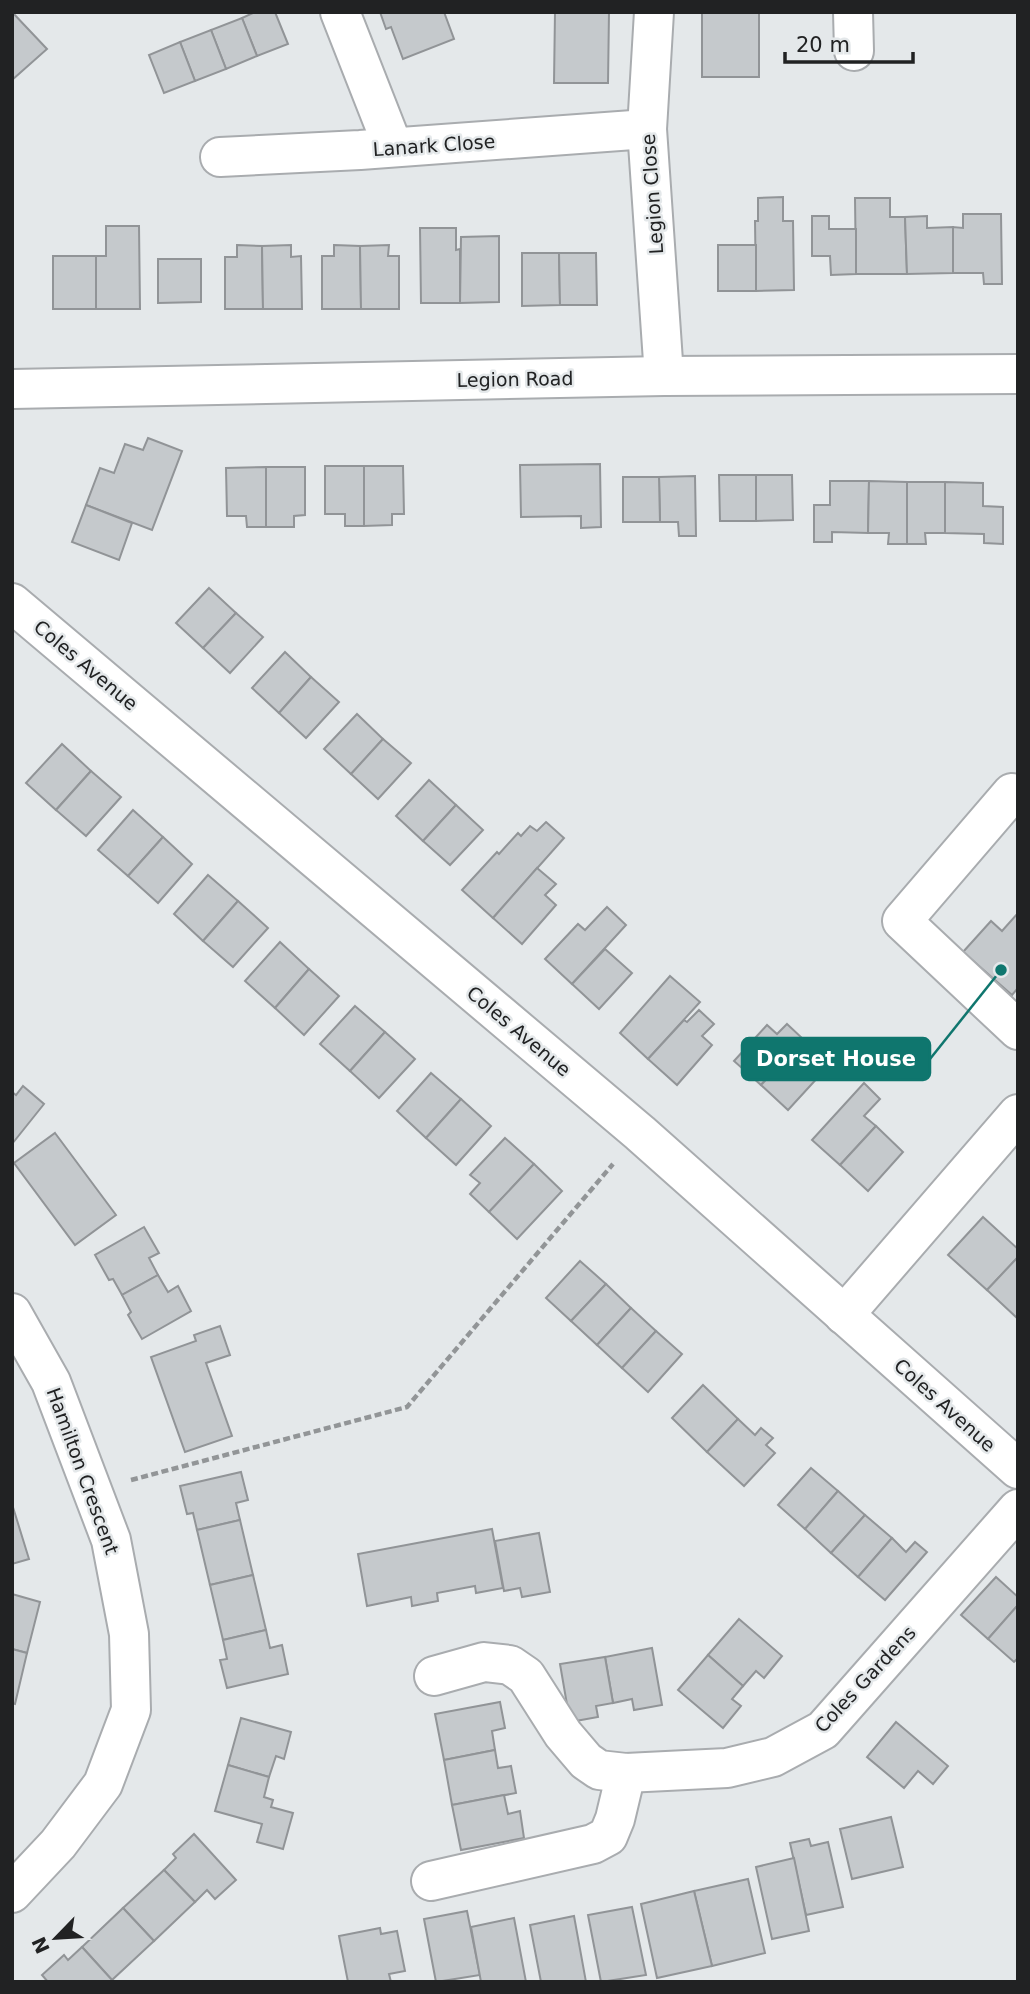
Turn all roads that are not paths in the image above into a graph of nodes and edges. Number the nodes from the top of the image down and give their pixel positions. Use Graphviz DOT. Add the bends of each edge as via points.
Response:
graph roads {
  1 [pos="340,12"];
  2 [pos="654,12"];
  3 [pos="853,12"];
  4 [pos="854,51"];
  5 [pos="647,130"];
  6 [pos="393,147"];
  7 [pos="220,157"];
  8 [pos="1018,374"];
  9 [pos="664,376"];
  10 [pos="12,390"];
  11 [pos="12,603"];
  12 [pos="1013,793"];
  13 [pos="1018,1030"];
  14 [pos="1018,1114"];
  15 [pos="12,1313"];
  16 [pos="844,1315"];
  17 [pos="1018,1469"];
  18 [pos="1018,1509"];
  19 [pos="434,1676"];
  20 [pos="626,1773"];
  21 [pos="431,1881"];
  22 [pos="12,1893"];
  1 -- 6 [label="street"];
  2 -- 5 [label="street, Legion Close"];
  3 -- 4 [label="street"];
  5 -- 6 [label="street, Lanark Close"];
  5 -- 9 [label="street, Legion Close"];
  6 -- 7 [label="street, Lanark Close"];
  8 -- 9 [label="street, Legion Road"];
  9 -- 10 [label="street, Legion Road"];
  11 -- 16 [label="street, Coles Avenue" via="640,1133"];
  12 -- 13 [label="street" via="902,921"];
  14 -- 16 [label="street"];
  15 -- 22 [label="street, Hamilton Crescent" via="51,1382 111,1540 129,1634 131,1710 103,1784 58,1844"];
  16 -- 17 [label="street, Coles Avenue"];
  18 -- 20 [label="street, Coles Gardens" via="823,1730 773,1757 750,1763"];
  19 -- 20 [label="street, Coles Gardens" via="484,1662 510,1665 526,1676 586,1761 599,1769"];
  20 -- 21 [label="street" via="608,1836 593,1844"];
}
